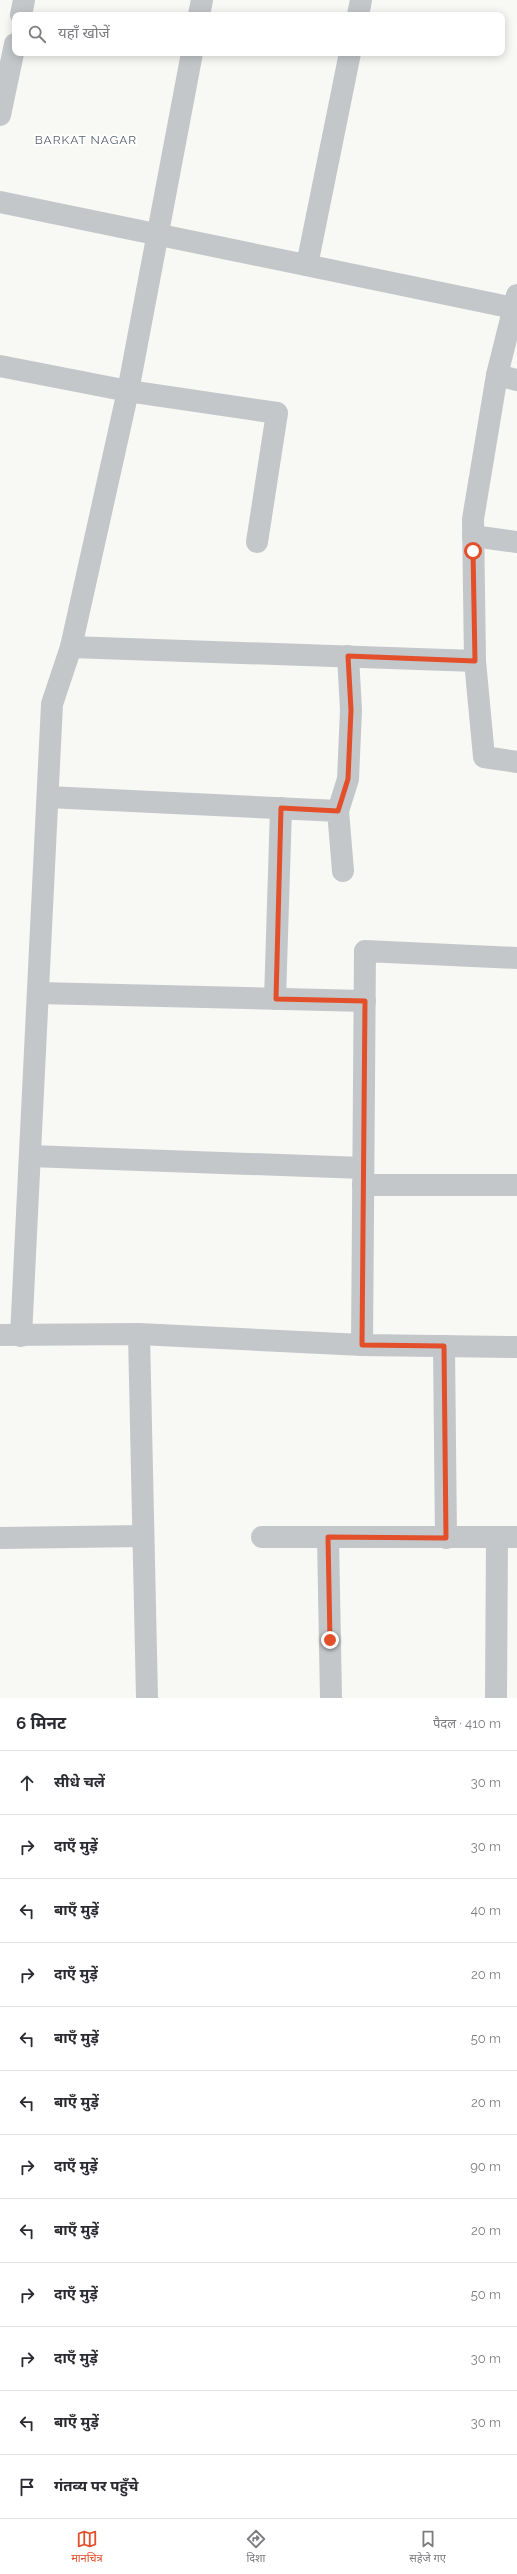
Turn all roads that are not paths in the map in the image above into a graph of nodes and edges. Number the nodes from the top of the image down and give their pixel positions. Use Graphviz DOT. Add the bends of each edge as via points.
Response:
graph roads {
  1 [pos="24,0"];
  2 [pos="202,0"];
  3 [pos="361,0"];
  4 [pos="22,12"];
  5 [pos="200,12"];
  6 [pos="359,12"];
  7 [pos="12,56"];
  8 [pos="191,56"];
  9 [pos="349,56"];
  10 [pos="0,115"];
  11 [pos="0,202"];
  12 [pos="157,235"];
  13 [pos="307,265"];
  14 [pos="515,302"];
  15 [pos="0,366"];
  16 [pos="507,377"];
  17 [pos="128,391"];
  18 [pos="473,536"];
  19 [pos="257,542"];
  20 [pos="517,542"];
  21 [pos="71,647"];
  22 [pos="348,656"];
  23 [pos="475,661"];
  24 [pos="517,762"];
  25 [pos="48,797"];
  26 [pos="281,808"];
  27 [pos="338,811"];
  28 [pos="343,871"];
  29 [pos="517,958"];
  30 [pos="38,993"];
  31 [pos="276,999"];
  32 [pos="365,1001"];
  33 [pos="30,1156"];
  34 [pos="364,1177"];
  35 [pos="517,1186"];
  36 [pos="139,1334"];
  37 [pos="11,1335"];
  38 [pos="362,1345"];
  39 [pos="444,1346"];
  40 [pos="517,1347"];
  41 [pos="143,1536"];
  42 [pos="262,1537"];
  43 [pos="328,1537"];
  44 [pos="507,1537"];
  45 [pos="0,1538"];
  46 [pos="446,1538"];
  47 [pos="147,1698"];
  48 [pos="331,1698"];
  49 [pos="496,1698"];
  1 -- 4 [label="street"];
  2 -- 5 [label="street"];
  3 -- 6 [label="street"];
  7 -- 10 [label="street"];
  8 -- 12 [label="street"];
  9 -- 13 [label="street"];
  11 -- 12 [label="street"];
  12 -- 13 [label="street"];
  12 -- 17 [label="street"];
  13 -- 14 [label="street"];
  14 -- 16 [label="street"];
  15 -- 17 [label="street"];
  16 -- 18 [label="street" via="473,519"];
  17 -- 19 [label="street" via="277,414"];
  17 -- 21 [label="street"];
  18 -- 20 [label="street"];
  18 -- 23 [label="street"];
  21 -- 22 [label="street"];
  21 -- 25 [label="street" via="52,704"];
  22 -- 23 [label="street"];
  22 -- 27 [label="street" via="351,710 348,779"];
  23 -- 24 [label="street" via="484,757"];
  25 -- 26 [label="street"];
  25 -- 30 [label="street"];
  26 -- 27 [label="street"];
  26 -- 31 [label="street"];
  27 -- 28 [label="street"];
  29 -- 32 [label="street" via="365,951"];
  30 -- 31 [label="street"];
  30 -- 33 [label="street"];
  31 -- 32 [label="street"];
  32 -- 34 [label="street"];
  33 -- 34 [label="street"];
  33 -- 37 [label="street"];
  34 -- 35 [label="street"];
  34 -- 38 [label="street"];
  36 -- 37 [label="street"];
  36 -- 38 [label="street"];
  36 -- 41 [label="street"];
  38 -- 39 [label="street"];
  39 -- 40 [label="street"];
  39 -- 46 [label="street"];
  41 -- 45 [label="street"];
  41 -- 47 [label="street"];
  42 -- 43 [label="street"];
  43 -- 46 [label="street"];
  43 -- 48 [label="street"];
  44 -- 46 [label="street"];
  44 -- 49 [label="street"];
}
